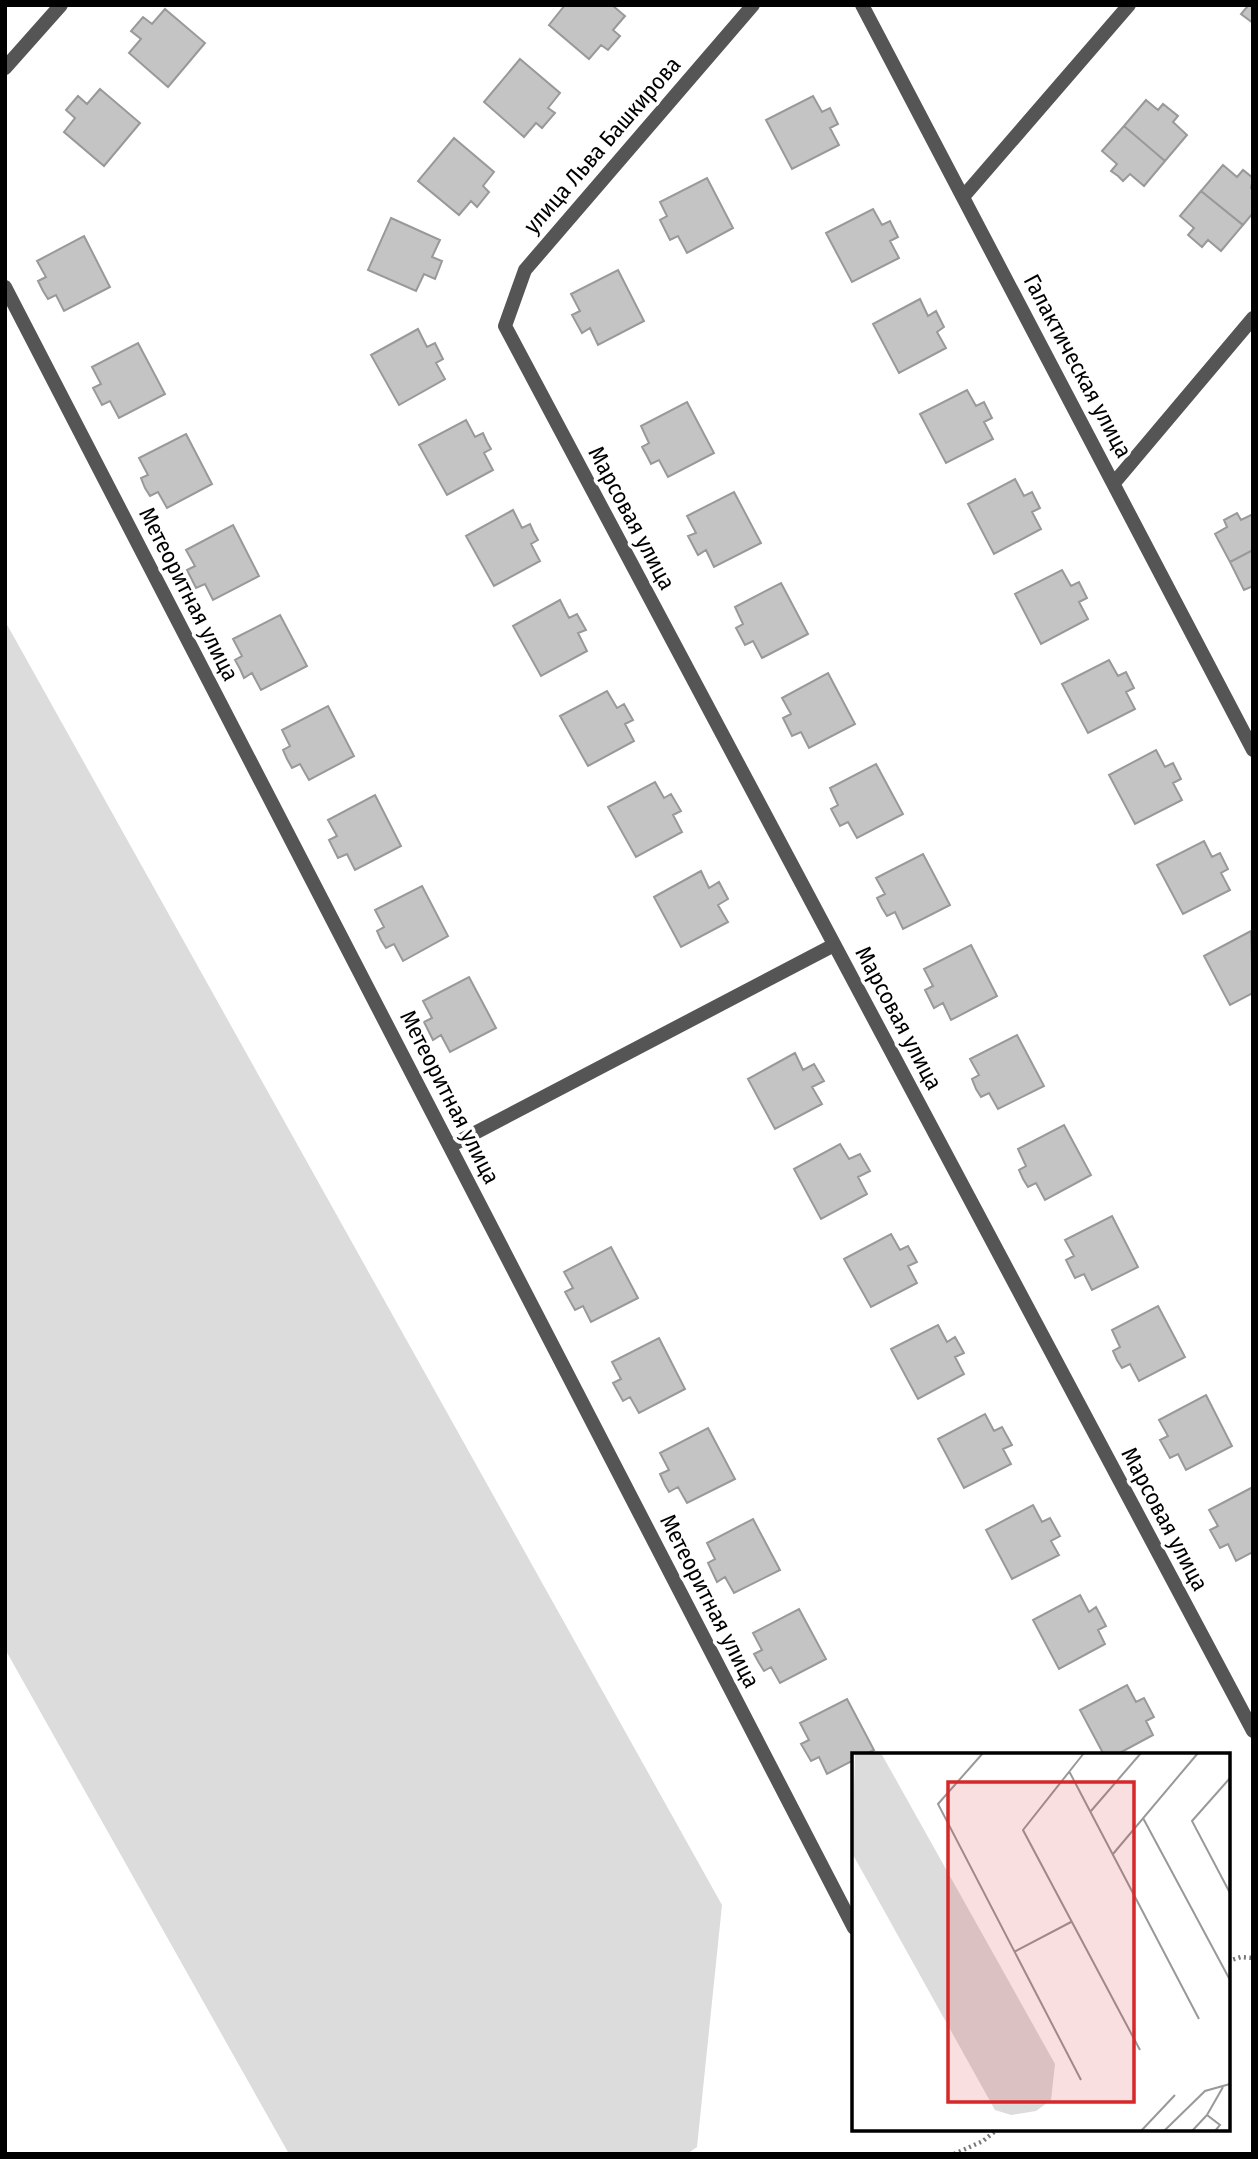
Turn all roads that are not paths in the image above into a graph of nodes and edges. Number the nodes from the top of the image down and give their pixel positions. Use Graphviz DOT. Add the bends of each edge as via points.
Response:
graph roads {
  1 [pos="61,5"];
  2 [pos="753,5"];
  3 [pos="862,5"];
  4 [pos="1129,5"];
  5 [pos="5,68"];
  6 [pos="963,197"];
  7 [pos="5,287"];
  8 [pos="1253,318"];
  9 [pos="505,326"];
  10 [pos="1114,483"];
  11 [pos="1253,750"];
  12 [pos="834,945"];
  13 [pos="450,1146"];
  14 [pos="1253,1731"];
  15 [pos="852,1924"];
  1 -- 5 [label="street"];
  2 -- 9 [label="street, улица Льва Башкирова" via="525,270"];
  3 -- 6 [label="street, Галактическая улица"];
  4 -- 6 [label="street"];
  6 -- 10 [label="street, Галактическая улица"];
  7 -- 13 [label="street, Метеоритная улица"];
  8 -- 10 [label="street"];
  9 -- 12 [label="street, Марсовая улица"];
  10 -- 11 [label="street, Галактическая улица"];
  12 -- 13 [label="street"];
  12 -- 14 [label="street, Марсовая улица"];
  13 -- 15 [label="street, Метеоритная улица"];
}
